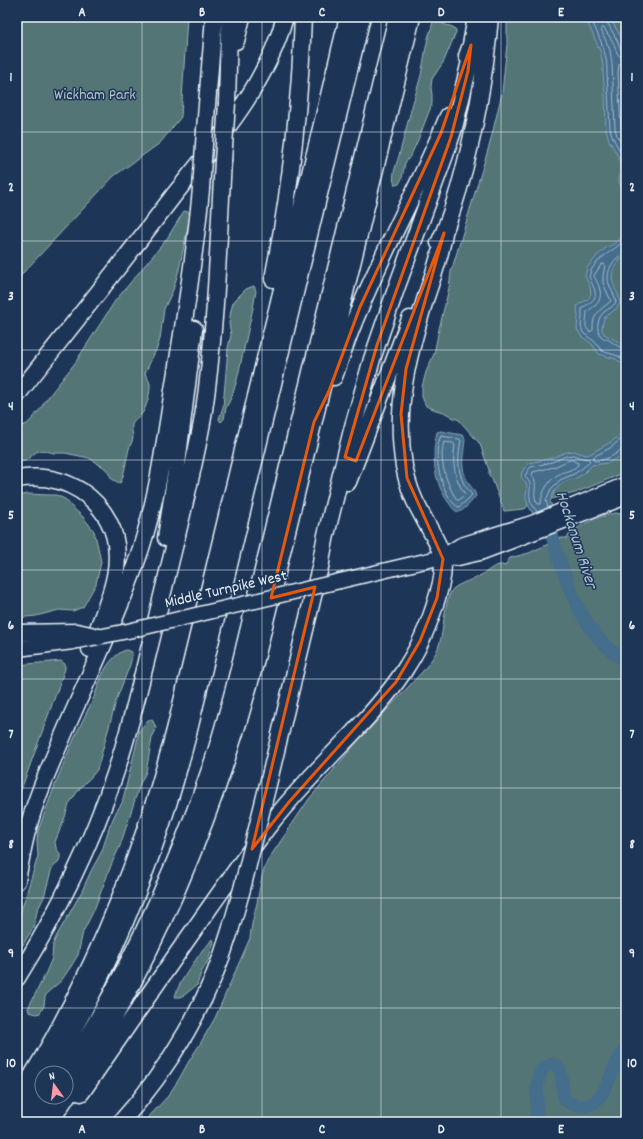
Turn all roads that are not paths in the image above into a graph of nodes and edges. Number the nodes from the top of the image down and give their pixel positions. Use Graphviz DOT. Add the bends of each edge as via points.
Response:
graph roads {
  1 [pos="214,17"];
  2 [pos="219,17"];
  3 [pos="230,17"];
  4 [pos="242,17"];
  5 [pos="285,17"];
  6 [pos="303,17"];
  7 [pos="348,17"];
  8 [pos="362,17"];
  9 [pos="397,17"];
  10 [pos="412,17"];
  11 [pos="476,17"];
  12 [pos="490,17"];
  13 [pos="471,45"];
  14 [pos="229,76"];
  15 [pos="209,125"];
  16 [pos="205,184"];
  17 [pos="444,233"];
  18 [pos="261,373"];
  19 [pos="17,395"];
  20 [pos="314,422"];
  21 [pos="17,480"];
  22 [pos="626,484"];
  23 [pos="626,497"];
  24 [pos="562,516"];
  25 [pos="442,557"];
  26 [pos="321,563"];
  27 [pos="17,633"];
  28 [pos="75,637"];
  29 [pos="99,637"];
  30 [pos="150,644"];
  31 [pos="17,650"];
  32 [pos="42,784"];
  33 [pos="17,881"];
  34 [pos="17,978"];
  35 [pos="53,1065"];
  36 [pos="71,1065"];
  37 [pos="34,1098"];
  38 [pos="17,1100"];
  39 [pos="45,1105"];
  40 [pos="19,1122"];
  41 [pos="34,1122"];
  42 [pos="50,1122"];
  43 [pos="60,1122"];
  44 [pos="121,1122"];
  1 -- 15 [label="highway"];
  2 -- 15 [label="highway"];
  3 -- 14 [label="highway"];
  4 -- 14 [label="highway"];
  5 -- 19 [label="highway" via="268,63 235,116"];
  6 -- 18 [label="highway" via="292,162 264,328"];
  7 -- 18 [label="highway"];
  8 -- 35 [label="highway" via="178,772 146,869 123,926 88,1002"];
  9 -- 36 [label="highway" via="240,665 217,747 184,839 149,919 103,1009"];
  10 -- 20 [label="highway"];
  11 -- 13 [label="highway"];
  12 -- 17 [label="highway" via="474,129 461,182"];
  13 -- 20 [label="highway" via="441,133 360,307 330,391"];
  13 -- 26 [label="highway" via="471,58 448,147 363,387"];
  14 -- 30 [label="highway, bridge" via="206,398 192,469"];
  15 -- 16 [label="highway"];
  16 -- 30 [label="highway" via="196,305 179,452 150,616"];
  16 -- 32 [label="highway" via="162,462 149,522 125,593"];
  17 -- 25 [label="highway" via="406,370 401,414 402,452 407,478 417,506"];
  17 -- 26 [label="highway" via="346,486"];
  18 -- 38 [label="highway" via="175,730 141,844 84,980"];
  20 -- 42 [label="highway" via="248,691 201,833 130,988 100,1043"];
  21 -- 32 [label="highway" via="36,477 51,479 72,486 85,494 106,516 114,534 117,550 112,588 47,761"];
  22 -- 24 [label="main road, Middle Turnpike West"];
  23 -- 24 [label="main road, Middle Turnpike West"];
  24 -- 25 [label="main road, Middle Turnpike West" via="534,527 490,550 465,557"];
  25 -- 29 [label="main road, Middle Turnpike West, bridge"];
  25 -- 43 [label="highway" via="442,576 434,606 403,673 370,714 269,826 227,882"];
  26 -- 44 [label="highway, bridge" via="230,931 216,970 191,1023 139,1102"];
  27 -- 28 [label="highway"];
  28 -- 29 [label="highway, bridge"];
  28 -- 31 [label="main road"];
  30 -- 34 [label="highway" via="130,726 108,793 81,860 41,939"];
  32 -- 33 [label="highway" via="27,829"];
  37 -- 40 [label="highway"];
  39 -- 41 [label="highway"];
}
